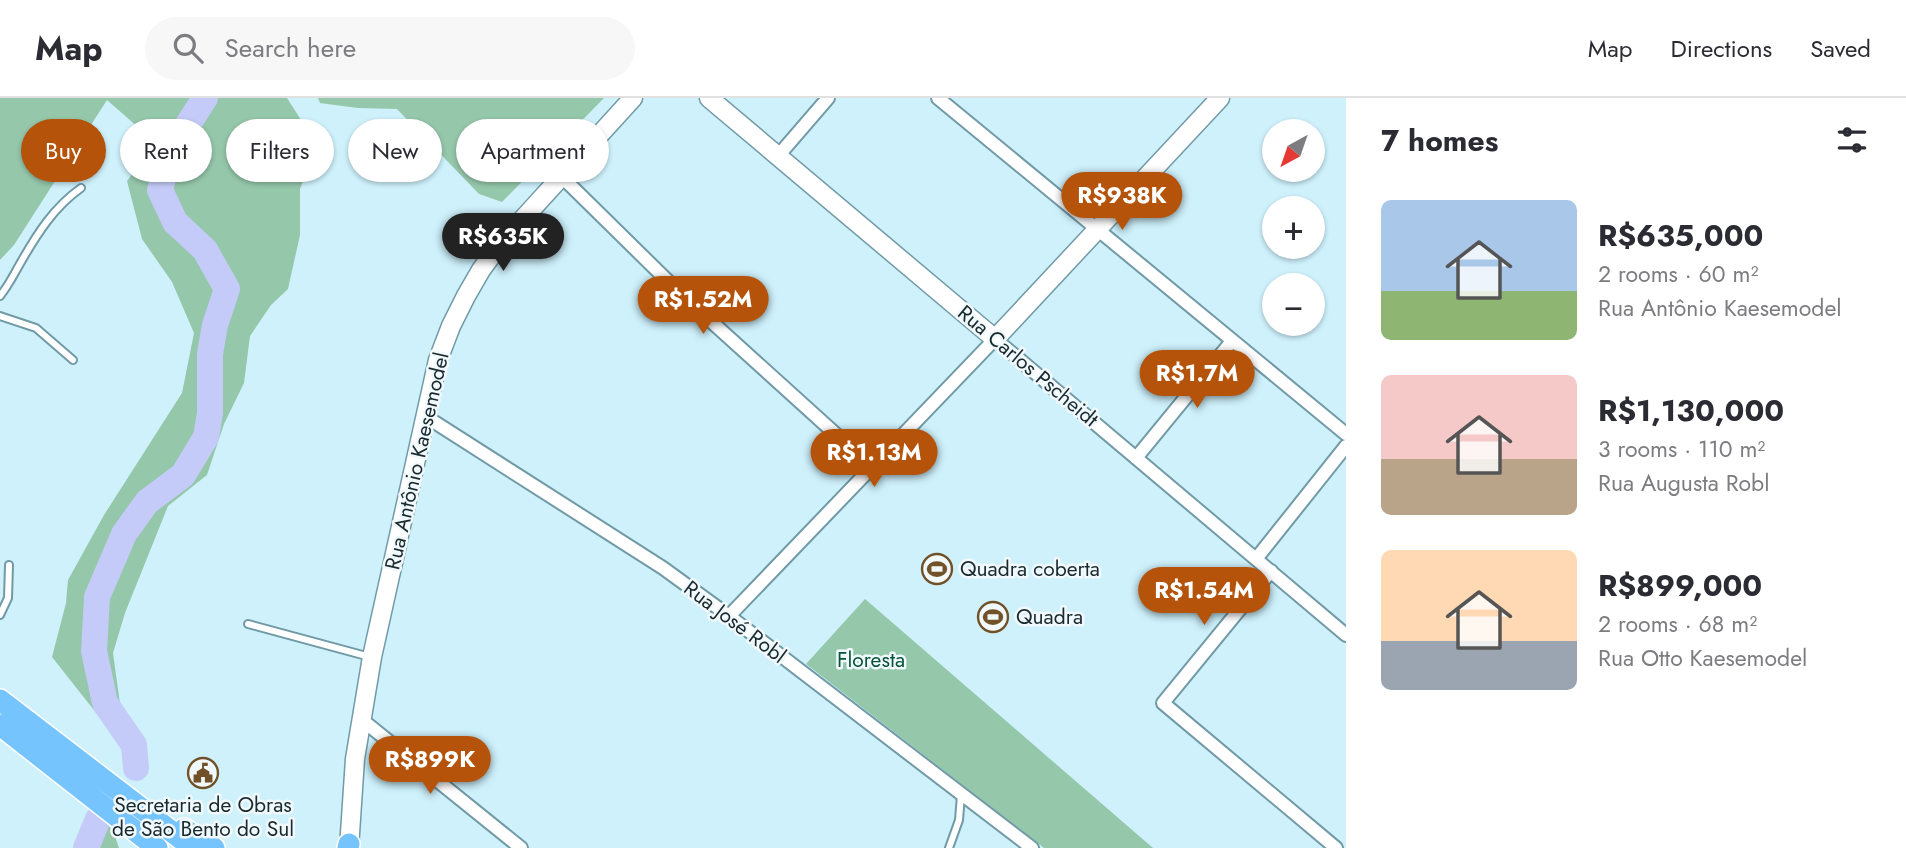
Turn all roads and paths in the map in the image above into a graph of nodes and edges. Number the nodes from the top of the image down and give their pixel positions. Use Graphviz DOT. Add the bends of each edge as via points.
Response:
graph roads {
  1 [pos="633,98"];
  2 [pos="709,98"];
  3 [pos="828,98"];
  4 [pos="938,98"];
  5 [pos="1220,98"];
  6 [pos="609,124"];
  7 [pos="778,156"];
  8 [pos="556,182"];
  9 [pos="567,182"];
  10 [pos="81,188"];
  11 [pos="1097,229"];
  12 [pos="0,296"];
  13 [pos="0,316"];
  14 [pos="995,339"];
  15 [pos="1232,341"];
  16 [pos="73,360"];
  17 [pos="425,416"];
  18 [pos="1346,434"];
  19 [pos="1346,446"];
  20 [pos="1136,458"];
  21 [pos="872,467"];
  22 [pos="1255,559"];
  23 [pos="9,565"];
  24 [pos="1271,571"];
  25 [pos="0,615"];
  26 [pos="729,616"];
  27 [pos="248,624"];
  28 [pos="1346,635"];
  29 [pos="372,657"];
  30 [pos="0,701"];
  31 [pos="361,719"];
  32 [pos="0,725"];
  33 [pos="65,752"];
  34 [pos="961,796"];
  35 [pos="349,847"];
  36 [pos="157,848"];
  37 [pos="193,848"];
  38 [pos="214,848"];
  39 [pos="520,848"];
  40 [pos="949,848"];
  41 [pos="1032,848"];
  42 [pos="1336,848"];
  1 -- 6 [label="main road, Rua Antônio Kaesemodel"];
  2 -- 7 [label="main road, Rua Carlos Pscheidt"];
  3 -- 7 [label="street"];
  4 -- 11 [label="street"];
  5 -- 11 [label="main road"];
  7 -- 14 [label="main road, Rua Carlos Pscheidt"];
  8 -- 17 [label="main road, Rua Antônio Kaesemodel" via="500,244 466,296 438,360"];
  9 -- 21 [label="street" via="682,295"];
  10 -- 12 [label="lane" via="43,225"];
  11 -- 14 [label="main road"];
  11 -- 15 [label="street"];
  13 -- 16 [label="lane" via="36,328"];
  14 -- 20 [label="street, Rua Carlos Pscheidt"];
  14 -- 21 [label="street"];
  15 -- 18 [label="street"];
  15 -- 20 [label="street"];
  17 -- 26 [label="street, Rua José Robl" via="663,568"];
  17 -- 29 [label="main road, Rua Antônio Kaesemodel"];
  19 -- 22 [label="street"];
  20 -- 22 [label="street, Rua Carlos Pscheidt"];
  21 -- 26 [label="street"];
  22 -- 24 [label="street, Rua Carlos Pscheidt"];
  23 -- 25 [label="lane" via="8,598"];
  24 -- 28 [label="street, Rua Carlos Pscheidt"];
  24 -- 42 [label="street" via="1163,704"];
  26 -- 34 [label="street, Rua José Robl"];
  27 -- 29 [label="lane"];
  29 -- 31 [label="main road, Rua Antônio Kaesemodel"];
  30 -- 33 [label="main road"];
  31 -- 35 [label="main road, Rua Antônio Kaesemodel"];
  31 -- 39 [label="street"];
  32 -- 36 [label="main road"];
  33 -- 37 [label="main road"];
  33 -- 38 [label="main road"];
  34 -- 40 [label="lane"];
  34 -- 41 [label="street, Rua José Robl"];
}
